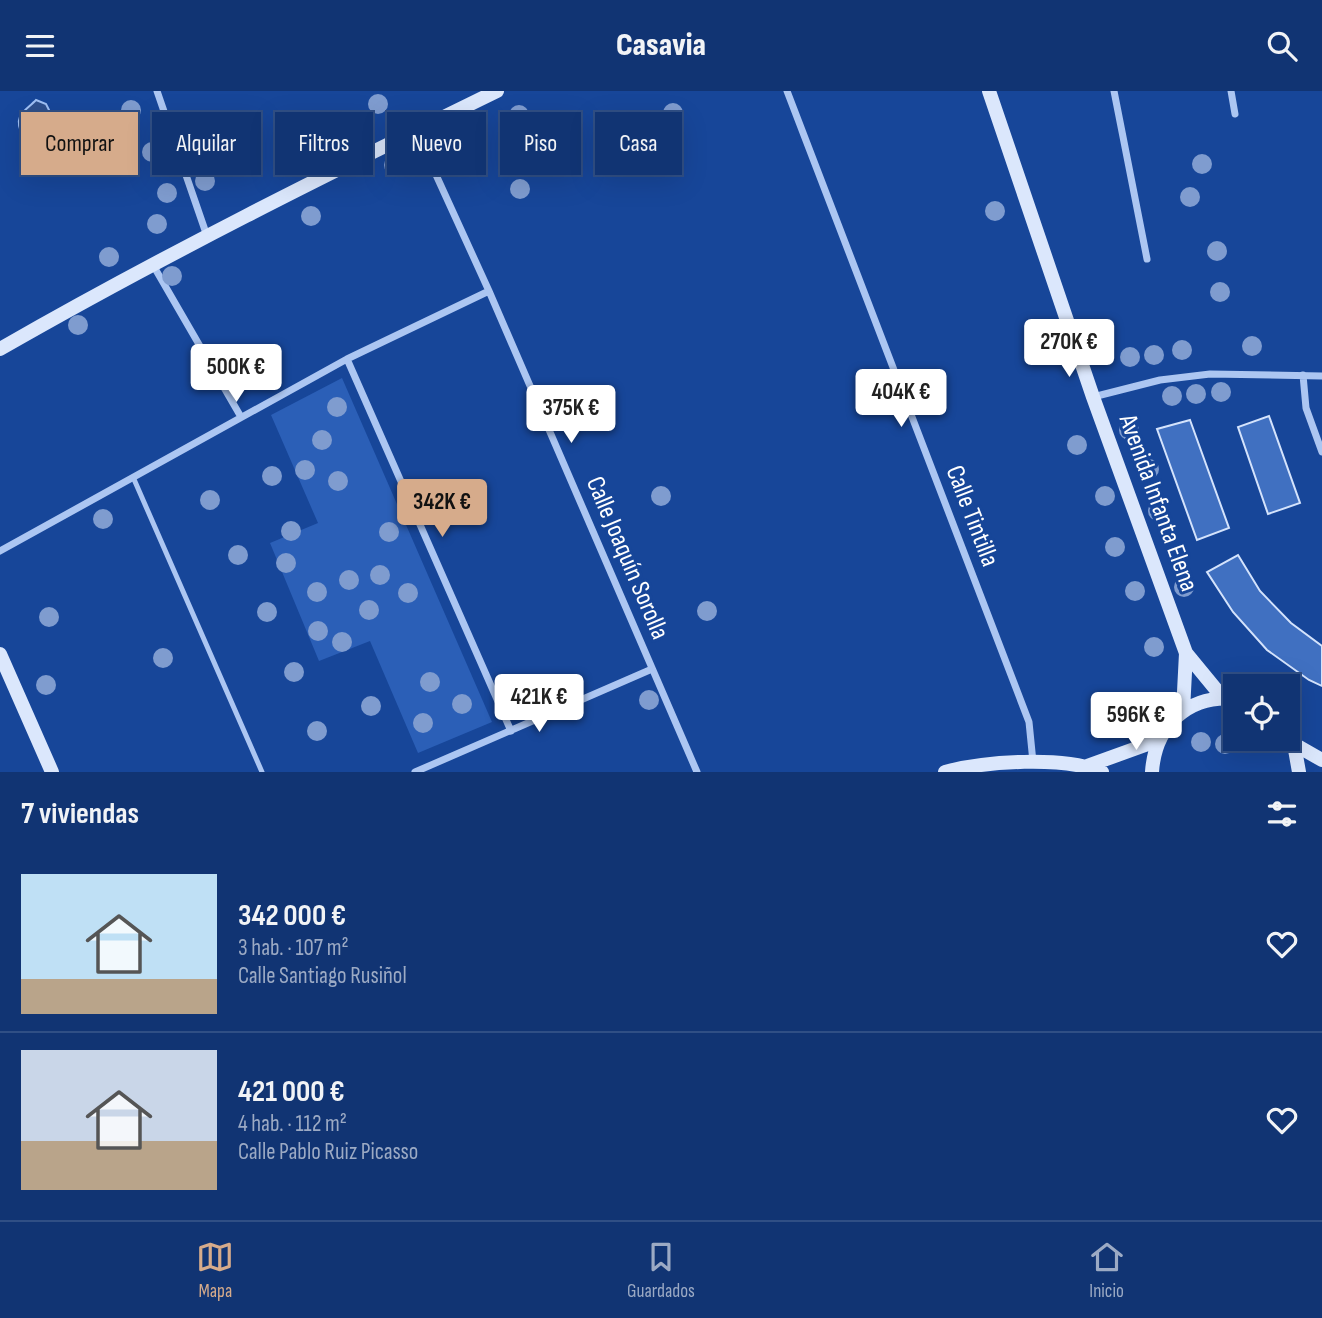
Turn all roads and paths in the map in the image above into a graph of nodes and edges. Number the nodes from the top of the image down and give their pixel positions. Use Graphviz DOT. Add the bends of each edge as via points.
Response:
graph roads {
  1 [pos="157,91"];
  2 [pos="497,91"];
  3 [pos="787,91"];
  4 [pos="989,91"];
  5 [pos="1114,91"];
  6 [pos="1231,91"];
  7 [pos="454,112"];
  8 [pos="1235,114"];
  9 [pos="387,146"];
  10 [pos="436,175"];
  11 [pos="207,236"];
  12 [pos="1147,259"];
  13 [pos="153,264"];
  14 [pos="489,291"];
  15 [pos="0,349"];
  16 [pos="347,359"];
  17 [pos="1303,375"];
  18 [pos="1322,376"];
  19 [pos="1093,397"];
  20 [pos="241,417"];
  21 [pos="1322,452"];
  22 [pos="133,477"];
  23 [pos="0,551"];
  24 [pos="1186,653"];
  25 [pos="0,654"];
  26 [pos="652,669"];
  27 [pos="1223,692"];
  28 [pos="1223,699"];
  29 [pos="1183,711"];
  30 [pos="511,731"];
  31 [pos="1159,740"];
  32 [pos="1300,745"];
  33 [pos="1294,751"];
  34 [pos="1322,760"];
  35 [pos="1032,762"];
  36 [pos="1087,766"];
  37 [pos="52,772"];
  38 [pos="262,772"];
  39 [pos="415,772"];
  40 [pos="697,772"];
  41 [pos="945,772"];
  42 [pos="1102,772"];
  43 [pos="1152,772"];
  44 [pos="1299,772"];
  1 -- 11 [label="street"];
  2 -- 7 [label="street"];
  3 -- 35 [label="street, Calle Tintilla" via="1029,722"];
  4 -- 19 [label="street, Avenida Infanta Elena"];
  5 -- 12 [label="street"];
  6 -- 8 [label="street"];
  9 -- 11 [label="street"];
  10 -- 14 [label="street, Calle Joaquín Sorolla"];
  11 -- 13 [label="street"];
  13 -- 15 [label="street"];
  13 -- 20 [label="street"];
  14 -- 16 [label="street"];
  14 -- 26 [label="street, Calle Joaquín Sorolla"];
  16 -- 20 [label="street"];
  16 -- 30 [label="street"];
  17 -- 18 [label="street"];
  17 -- 19 [label="street" via="1210,374 1160,380"];
  17 -- 21 [label="street" via="1306,408"];
  19 -- 24 [label="street, Avenida Infanta Elena"];
  20 -- 22 [label="street"];
  22 -- 23 [label="street"];
  22 -- 38 [label="lane"];
  24 -- 27 [label="street, Avenida Infanta Elena"];
  24 -- 29 [label="street, Avenida Infanta Elena"];
  25 -- 37 [label="street"];
  26 -- 30 [label="street"];
  26 -- 40 [label="street, Calle Joaquín Sorolla"];
  28 -- 29 [label="street"];
  29 -- 31 [label="street"];
  30 -- 39 [label="street"];
  31 -- 36 [label="street"];
  31 -- 43 [label="street"];
  32 -- 34 [label="street"];
  33 -- 44 [label="street"];
  35 -- 36 [label="street"];
  35 -- 41 [label="street"];
  36 -- 42 [label="street"];
}
